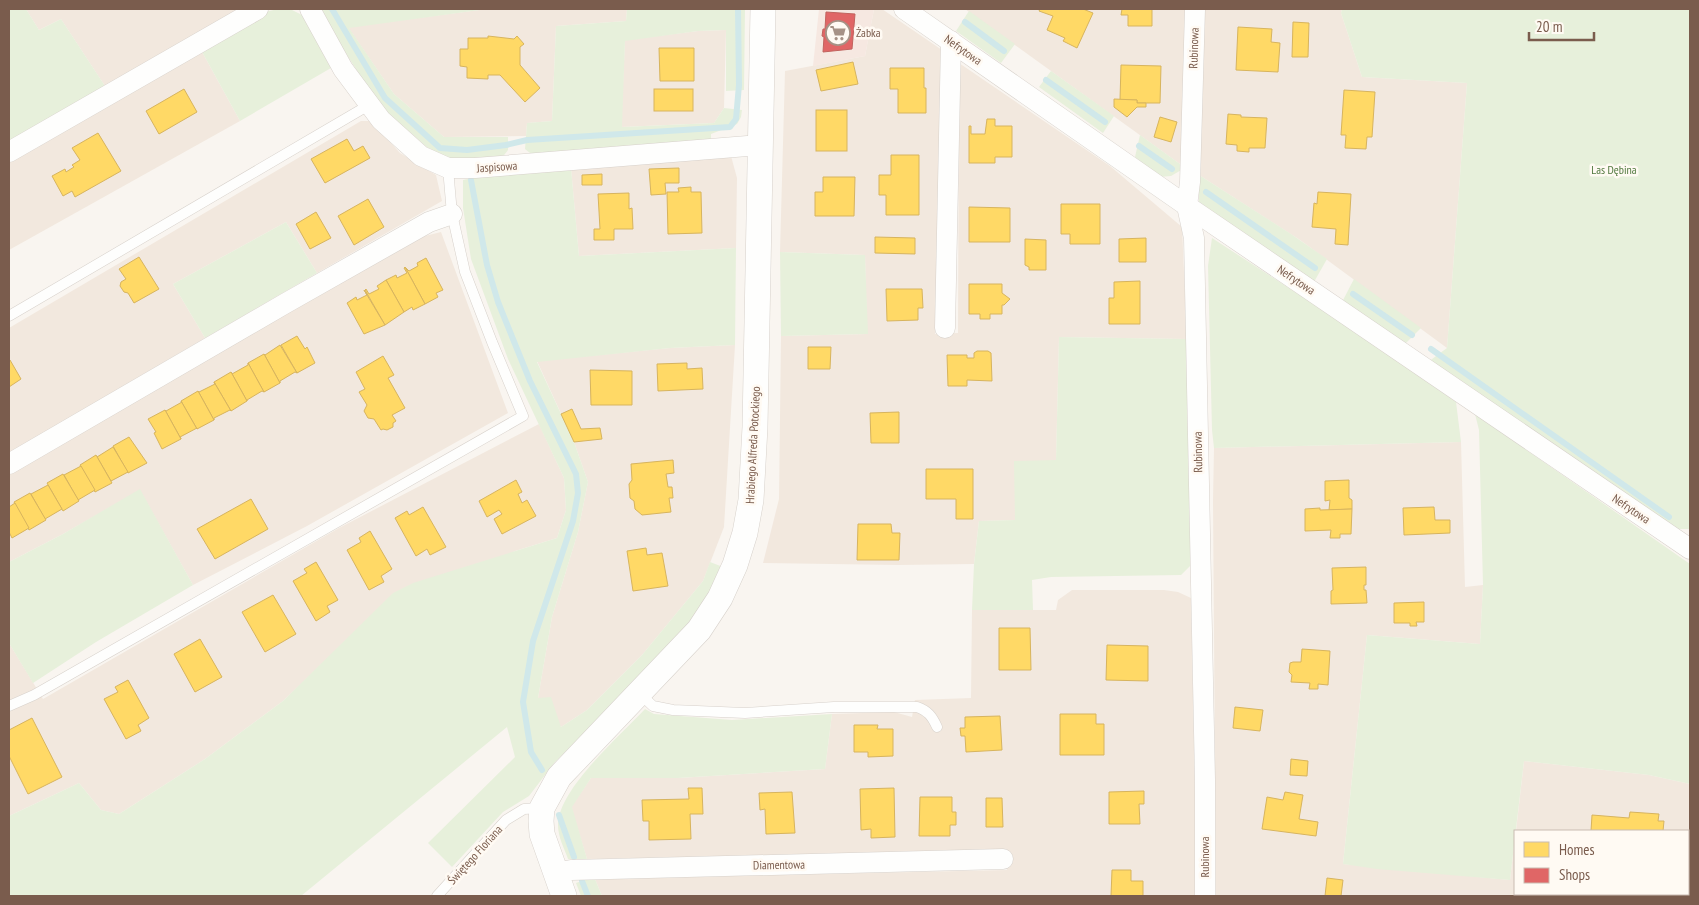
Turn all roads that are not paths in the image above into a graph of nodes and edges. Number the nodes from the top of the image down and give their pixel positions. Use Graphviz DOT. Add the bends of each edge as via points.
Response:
graph roads {
  1 [pos="258,9"];
  2 [pos="310,9"];
  3 [pos="763,9"];
  4 [pos="904,9"];
  5 [pos="1195,9"];
  6 [pos="951,41"];
  7 [pos="369,105"];
  8 [pos="760,145"];
  9 [pos="9,152"];
  10 [pos="448,168"];
  11 [pos="1187,206"];
  12 [pos="452,214"];
  13 [pos="9,316"];
  14 [pos="945,328"];
  15 [pos="9,464"];
  16 [pos="1690,549"];
  17 [pos="639,693"];
  18 [pos="9,706"];
  19 [pos="937,727"];
  20 [pos="542,808"];
  21 [pos="1003,859"];
  22 [pos="555,873"];
  23 [pos="437,896"];
  24 [pos="564,896"];
  25 [pos="1205,896"];
  1 -- 9 [label="street"];
  2 -- 7 [label="street, Jaspisowa" via="343,69"];
  3 -- 8 [label="street, Hrabiego Alfreda Potockiego"];
  4 -- 6 [label="street, Nefrytowa"];
  5 -- 11 [label="street, Rubinowa"];
  6 -- 11 [label="street, Nefrytowa"];
  6 -- 14 [label="street"];
  7 -- 10 [label="street, Jaspisowa" via="406,144"];
  7 -- 13 [label="lane"];
  8 -- 10 [label="street, Jaspisowa"];
  8 -- 17 [label="street, Hrabiego Alfreda Potockiego" via="755,427 751,500 745,533 735,566 715,606 699,630"];
  10 -- 12 [label="lane"];
  11 -- 16 [label="street, Nefrytowa"];
  11 -- 25 [label="street, Rubinowa" via="1194,238"];
  12 -- 15 [label="street" via="429,222 294,298"];
  12 -- 18 [label="lane" via="465,272 523,416"];
  17 -- 19 [label="lane" via="653,706 673,710 745,712 917,707 932,716"];
  17 -- 20 [label="street, Hrabiego Alfreda Potockiego" via="559,777"];
  20 -- 22 [label="street, Hrabiego Alfreda Potockiego" via="542,834"];
  20 -- 23 [label="lane, Świętego Floriana" via="524,809 506,820"];
  21 -- 22 [label="street, Diamentowa"];
  22 -- 24 [label="street, Hrabiego Alfreda Potockiego"];
}
